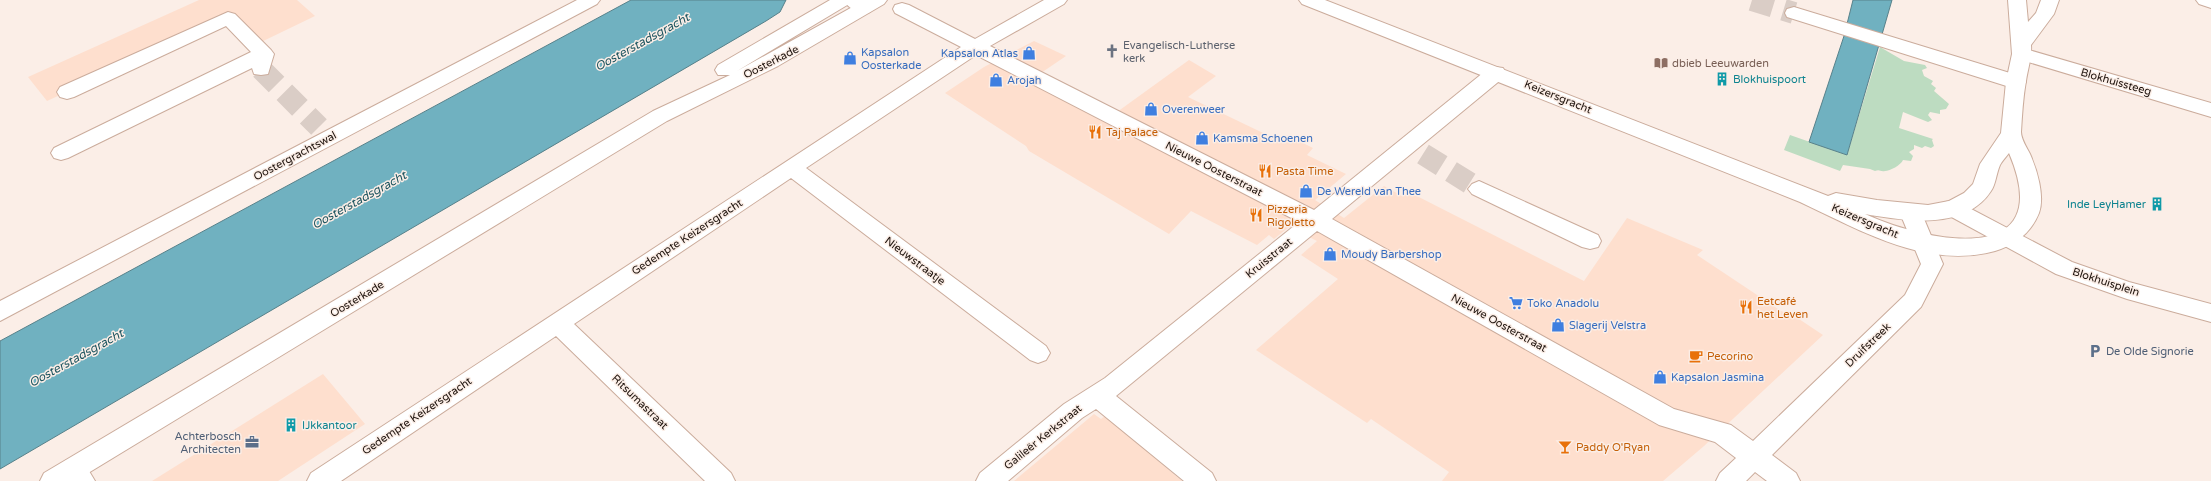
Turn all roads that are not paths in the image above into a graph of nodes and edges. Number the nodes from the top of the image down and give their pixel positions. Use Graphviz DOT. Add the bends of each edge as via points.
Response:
graph roads {
  1 [pos="591,0"];
  2 [pos="843,0"];
  3 [pos="1058,0"];
  4 [pos="1308,0"];
  5 [pos="2017,0"];
  6 [pos="2050,0"];
  7 [pos="2205,0"];
  8 [pos="2211,2"];
  9 [pos="865,3"];
  10 [pos="902,9"];
  11 [pos="1794,13"];
  12 [pos="2022,48"];
  13 [pos="966,51"];
  14 [pos="1496,73"];
  15 [pos="2016,82"];
  16 [pos="67,92"];
  17 [pos="2211,110"];
  18 [pos="660,116"];
  19 [pos="2011,134"];
  20 [pos="61,153"];
  21 [pos="792,168"];
  22 [pos="1479,189"];
  23 [pos="1808,196"];
  24 [pos="1954,208"];
  25 [pos="1911,213"];
  26 [pos="1323,214"];
  27 [pos="2007,238"];
  28 [pos="1590,241"];
  29 [pos="1923,244"];
  30 [pos="0,312"];
  31 [pos="2211,313"];
  32 [pos="558,323"];
  33 [pos="1038,353"];
  34 [pos="1098,396"];
  35 [pos="1755,457"];
  36 [pos="70,477"];
  37 [pos="320,481"];
  38 [pos="722,481"];
  39 [pos="989,481"];
  40 [pos="1203,481"];
  41 [pos="1729,481"];
  42 [pos="1787,481"];
  1 -- 30 [label="street, Oostergrachtswal" via="324,133"];
  2 -- 18 [label="street, Oosterkade" via="695,88"];
  3 -- 13 [label="street, Gedempte Keizersgracht"];
  4 -- 14 [label="street, Keizersgracht"];
  5 -- 12 [label="street"];
  6 -- 12 [label="street"];
  7 -- 8 [label="street"];
  9 -- 18 [label="street, Oosterkade" via="780,58"];
  10 -- 13 [label="street, Nieuwe Oosterstraat"];
  11 -- 15 [label="street"];
  12 -- 15 [label="street"];
  12 -- 17 [label="street, Blokhuissteeg"];
  13 -- 21 [label="street, Gedempte Keizersgracht"];
  13 -- 26 [label="street, Nieuwe Oosterstraat"];
  14 -- 23 [label="street, Keizersgracht"];
  14 -- 26 [label="street, Kruisstraat" via="1415,149"];
  15 -- 19 [label="street"];
  16 -- 20 [label="street" via="228,18 263,62"];
  18 -- 36 [label="street, Oosterkade"];
  19 -- 24 [label="street" via="1990,164 1983,187 1972,199"];
  19 -- 27 [label="street" via="2027,175 2029,195 2028,213 2019,229"];
  21 -- 32 [label="street, Gedempte Keizersgracht"];
  21 -- 33 [label="street, Nieuwstraatje"];
  22 -- 28 [label="street"];
  23 -- 25 [label="street, Keizersgracht"];
  23 -- 29 [label="street, Keizersgracht" via="1878,229"];
  24 -- 25 [label="street"];
  24 -- 27 [label="street, Blokhuisplein"];
  25 -- 29 [label="street, Druifstreek"];
  26 -- 34 [label="street, Kruisstraat"];
  26 -- 35 [label="street, Nieuwe Oosterstraat" via="1668,418 1722,432"];
  27 -- 29 [label="street" via="1994,244 1977,247"];
  27 -- 31 [label="street, Blokhuisplein" via="2064,268 2127,290"];
  29 -- 35 [label="street, Druifstreek" via="1932,264 1913,301"];
  32 -- 37 [label="street, Gedempte Keizersgracht"];
  32 -- 38 [label="street, Ritsumastraat"];
  34 -- 39 [label="street, Galileër Kerkstraat" via="1073,411"];
  34 -- 40 [label="street"];
  35 -- 41 [label="street"];
  35 -- 42 [label="street, Nieuwe Oosterstraat"];
}
